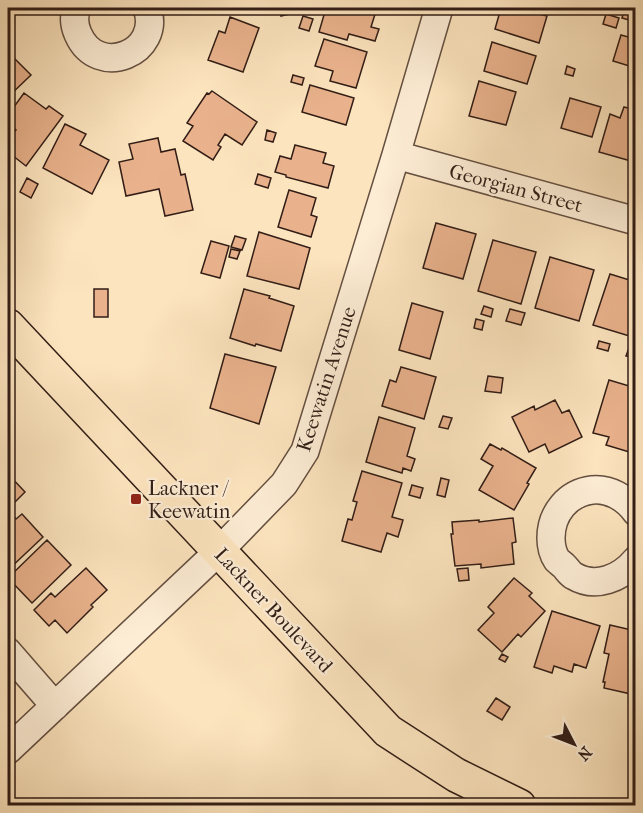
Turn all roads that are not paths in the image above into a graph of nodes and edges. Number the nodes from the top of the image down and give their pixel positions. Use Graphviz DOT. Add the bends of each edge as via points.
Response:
graph roads {
  1 [pos="147,8"];
  2 [pos="439,8"];
  3 [pos="72,9"];
  4 [pos="396,156"];
  5 [pos="636,221"];
  6 [pos="8,326"];
  7 [pos="636,512"];
  8 [pos="219,551"];
  9 [pos="632,570"];
  10 [pos="8,652"];
  11 [pos="55,706"];
  12 [pos="8,750"];
  13 [pos="519,806"];
  1 -- 3 [label="street" via="149,29 144,41 123,56 110,58 91,52 82,43"];
  2 -- 4 [label="street, Keewatin Avenue"];
  4 -- 5 [label="street, Georgian Street"];
  4 -- 8 [label="street, Keewatin Avenue" via="305,451 284,484"];
  6 -- 8 [label="main road, Lackner Boulevard"];
  7 -- 9 [label="street" via="611,492 595,489 566,501 551,528 551,544 557,559 573,576 604,581"];
  8 -- 11 [label="street, Keewatin Avenue"];
  8 -- 13 [label="main road, Lackner Boulevard" via="388,732 456,775"];
  10 -- 11 [label="street"];
  11 -- 12 [label="street, Keewatin Avenue"];
}
